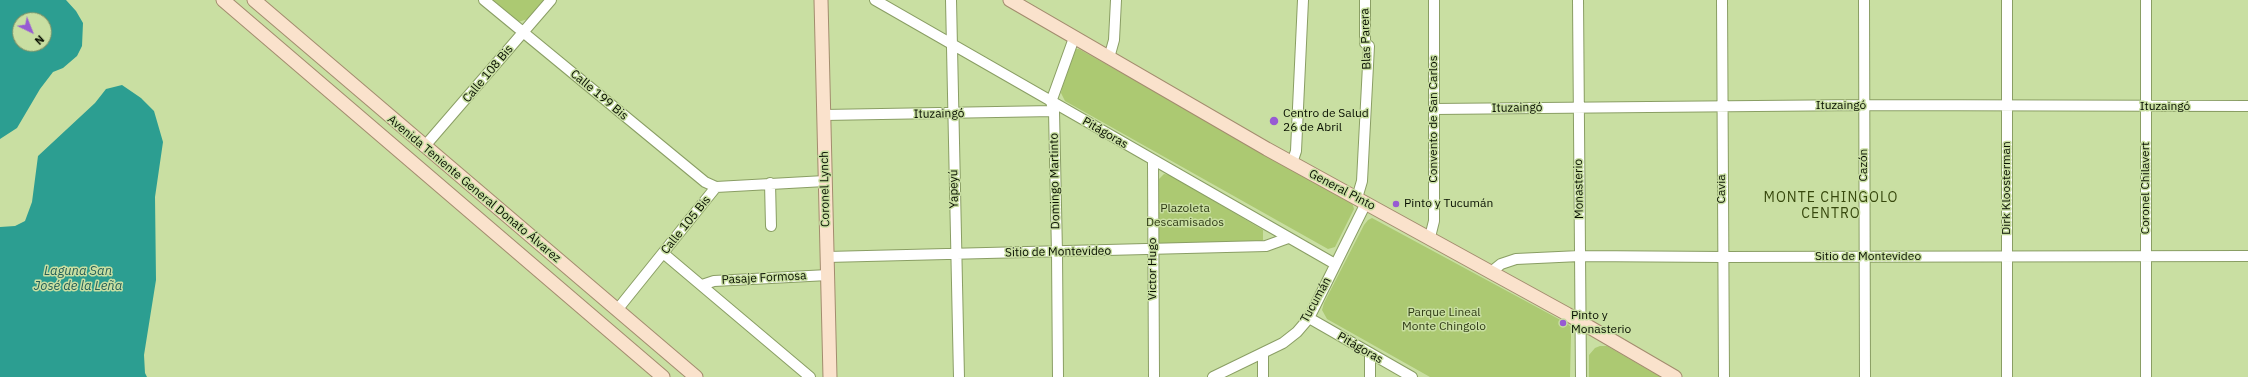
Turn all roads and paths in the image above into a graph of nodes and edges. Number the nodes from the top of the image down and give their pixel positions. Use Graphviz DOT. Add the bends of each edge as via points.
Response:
graph roads {
  1 [pos="223,0"];
  2 [pos="254,0"];
  3 [pos="484,0"];
  4 [pos="551,0"];
  5 [pos="821,0"];
  6 [pos="875,0"];
  7 [pos="951,0"];
  8 [pos="1010,0"];
  9 [pos="1116,0"];
  10 [pos="1303,0"];
  11 [pos="1365,0"];
  12 [pos="1434,0"];
  13 [pos="1578,0"];
  14 [pos="1722,0"];
  15 [pos="1864,0"];
  16 [pos="2007,0"];
  17 [pos="2146,0"];
  18 [pos="523,32"];
  19 [pos="1074,38"];
  20 [pos="952,45"];
  21 [pos="1109,58"];
  22 [pos="1864,105"];
  23 [pos="1722,106"];
  24 [pos="2248,106"];
  25 [pos="1052,107"];
  26 [pos="2007,107"];
  27 [pos="2145,107"];
  28 [pos="1578,108"];
  29 [pos="1434,109"];
  30 [pos="953,114"];
  31 [pos="824,115"];
  32 [pos="424,147"];
  33 [pos="1153,161"];
  34 [pos="1292,163"];
  35 [pos="825,181"];
  36 [pos="770,183"];
  37 [pos="716,187"];
  38 [pos="1362,201"];
  39 [pos="771,226"];
  40 [pos="1430,237"];
  41 [pos="1288,238"];
  42 [pos="1152,250"];
  43 [pos="663,253"];
  44 [pos="1057,253"];
  45 [pos="955,254"];
  46 [pos="1580,256"];
  47 [pos="2007,256"];
  48 [pos="2146,256"];
  49 [pos="2248,256"];
  50 [pos="827,257"];
  51 [pos="1864,257"];
  52 [pos="1722,258"];
  53 [pos="1335,264"];
  54 [pos="1491,272"];
  55 [pos="828,275"];
  56 [pos="702,285"];
  57 [pos="617,310"];
  58 [pos="1308,318"];
  59 [pos="1579,322"];
  60 [pos="1263,354"];
  61 [pos="1370,354"];
  62 [pos="663,377"];
  63 [pos="696,377"];
  64 [pos="810,377"];
  65 [pos="830,377"];
  66 [pos="959,377"];
  67 [pos="1058,377"];
  68 [pos="1154,377"];
  69 [pos="1212,377"];
  70 [pos="1263,377"];
  71 [pos="1370,377"];
  72 [pos="1412,377"];
  73 [pos="1581,377"];
  74 [pos="1675,377"];
  75 [pos="1724,377"];
  76 [pos="1866,377"];
  77 [pos="2007,377"];
  78 [pos="2146,377"];
  1 -- 62 [label="main road, Avenida Teniente General Donato Álvarez"];
  2 -- 32 [label="main road, Avenida Teniente General Donato Álvarez"];
  3 -- 18 [label="street, Calle 199 Bis"];
  4 -- 18 [label="street, Calle 108 Bis"];
  5 -- 31 [label="main road, Coronel Lynch"];
  6 -- 20 [label="street, Pitágoras"];
  7 -- 20 [label="street, Yapeyú"];
  8 -- 19 [label="main road, General Pinto"];
  9 -- 21 [label="street" via="1114,40"];
  10 -- 34 [label="street" via="1296,151"];
  11 -- 38 [label="street, Blas Parera" via="1365,43 1369,46"];
  12 -- 29 [label="street, Convento de San Carlos"];
  13 -- 28 [label="street, Monasterio"];
  14 -- 23 [label="street, Cavia"];
  15 -- 22 [label="street, Cazón"];
  16 -- 26 [label="street, Dirk Kloosterman"];
  17 -- 27 [label="street, Coronel Chilavert"];
  18 -- 32 [label="street, Calle 108 Bis"];
  18 -- 37 [label="street, Calle 199 Bis" via="705,182"];
  19 -- 21 [label="main road, General Pinto"];
  19 -- 25 [label="street, Domingo Martinto"];
  20 -- 25 [label="street, Pitágoras"];
  20 -- 30 [label="street, Yapeyú"];
  21 -- 34 [label="main road, General Pinto"];
  22 -- 23 [label="street, Ituzaingó"];
  22 -- 26 [label="street, Ituzaingó"];
  22 -- 51 [label="street, Cazón"];
  23 -- 28 [label="street, Ituzaingó"];
  23 -- 52 [label="street, Cavia"];
  24 -- 27 [label="street, Ituzaingó"];
  25 -- 30 [label="street, Ituzaingó"];
  25 -- 33 [label="street, Pitágoras"];
  25 -- 44 [label="street, Domingo Martinto"];
  26 -- 27 [label="street, Ituzaingó"];
  26 -- 47 [label="street, Dirk Kloosterman"];
  27 -- 48 [label="street, Coronel Chilavert"];
  28 -- 29 [label="street, Ituzaingó"];
  28 -- 46 [label="street, Monasterio"];
  29 -- 40 [label="street, Convento de San Carlos" via="1434,222"];
  30 -- 31 [label="street, Ituzaingó"];
  30 -- 45 [label="street, Yapeyú"];
  31 -- 35 [label="main road, Coronel Lynch"];
  32 -- 57 [label="main road, Avenida Teniente General Donato Álvarez"];
  33 -- 41 [label="street, Pitágoras"];
  33 -- 42 [label="street, Victor Hugo"];
  34 -- 38 [label="main road, General Pinto"];
  35 -- 36 [label="street, Calle 105 Bis"];
  35 -- 50 [label="main road, Coronel Lynch"];
  36 -- 37 [label="street, Calle 105 Bis"];
  36 -- 39 [label="street"];
  37 -- 43 [label="street, Calle 105 Bis"];
  38 -- 40 [label="main road, General Pinto"];
  38 -- 53 [label="street, Tucumán"];
  40 -- 54 [label="main road, General Pinto"];
  41 -- 42 [label="street, Sitio de Montevideo" via="1266,246"];
  41 -- 53 [label="street, Pitágoras"];
  42 -- 44 [label="street, Sitio de Montevideo"];
  42 -- 68 [label="street, Victor Hugo"];
  43 -- 56 [label="street"];
  43 -- 57 [label="street, Calle 105 Bis"];
  44 -- 45 [label="street, Sitio de Montevideo"];
  44 -- 67 [label="street, Domingo Martinto"];
  45 -- 50 [label="street, Sitio de Montevideo"];
  45 -- 66 [label="street, Yapeyú"];
  46 -- 52 [label="street, Sitio de Montevideo"];
  46 -- 54 [label="street, Sitio de Montevideo" via="1516,259 1501,264"];
  46 -- 59 [label="street, Monasterio"];
  47 -- 48 [label="street, Sitio de Montevideo"];
  47 -- 51 [label="street, Sitio de Montevideo"];
  47 -- 77 [label="street, Dirk Kloosterman"];
  48 -- 49 [label="street, Sitio de Montevideo"];
  48 -- 78 [label="street, Coronel Chilavert"];
  50 -- 55 [label="main road, Coronel Lynch"];
  51 -- 52 [label="street, Sitio de Montevideo"];
  51 -- 76 [label="street, Cazón"];
  52 -- 75 [label="street, Cavia"];
  53 -- 58 [label="street, Tucumán"];
  54 -- 59 [label="main road, General Pinto"];
  55 -- 56 [label="street, Pasaje Formosa" via="714,281"];
  55 -- 65 [label="main road, Coronel Lynch"];
  56 -- 64 [label="street"];
  57 -- 63 [label="main road, Avenida Teniente General Donato Álvarez"];
  58 -- 60 [label="street, Tucumán" via="1291,338"];
  58 -- 61 [label="street, Pitágoras"];
  59 -- 73 [label="street, Monasterio"];
  59 -- 74 [label="main road, General Pinto"];
  60 -- 69 [label="street, Tucumán"];
  60 -- 70 [label="street"];
  61 -- 71 [label="street"];
  61 -- 72 [label="street, Pitágoras"];
}
